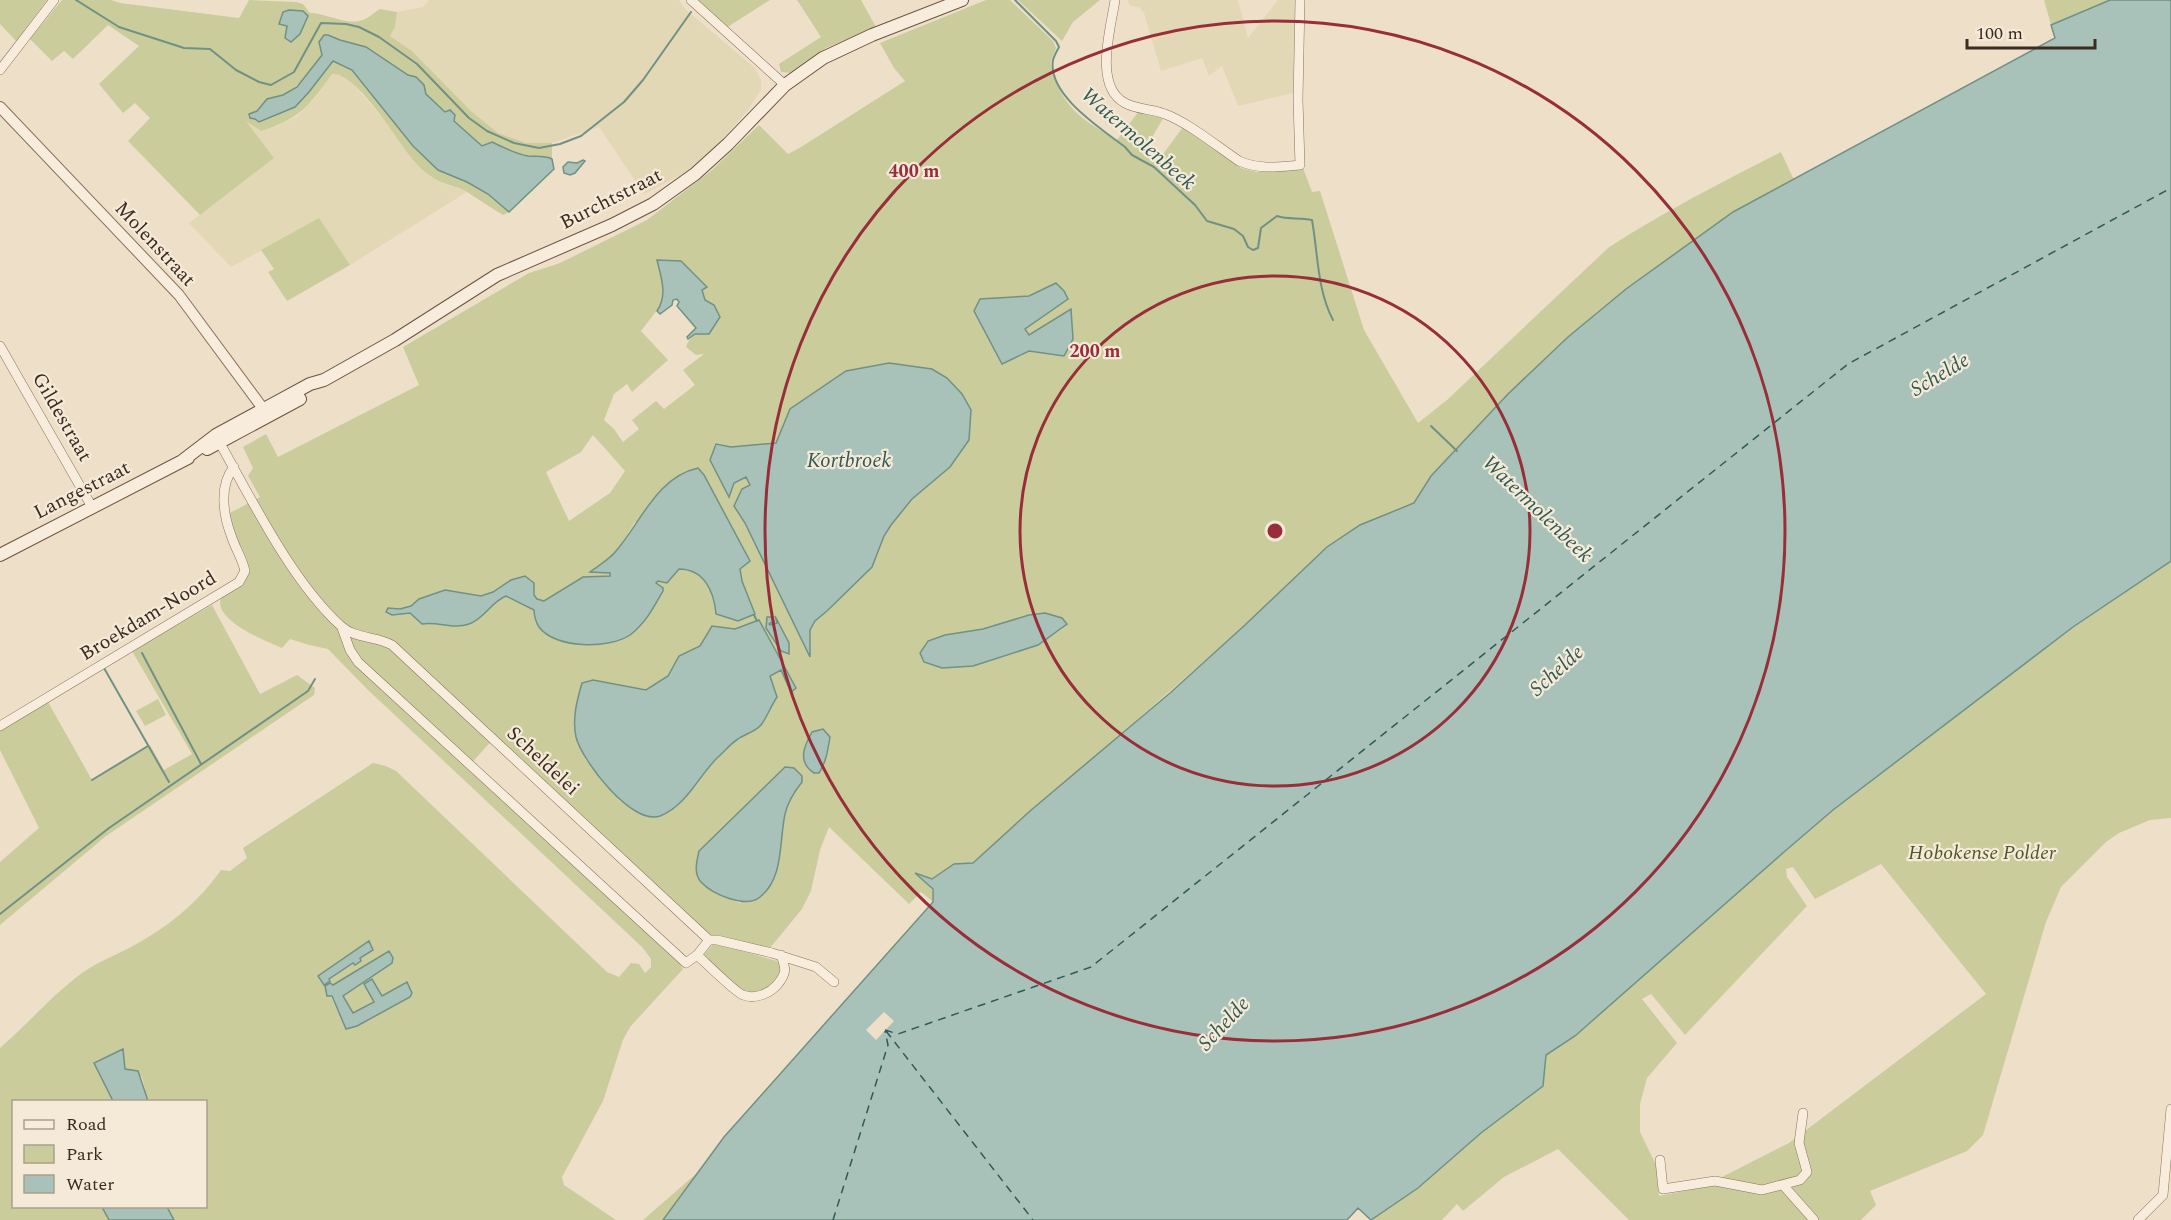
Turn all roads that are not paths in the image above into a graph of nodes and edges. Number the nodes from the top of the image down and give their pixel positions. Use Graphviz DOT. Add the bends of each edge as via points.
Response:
graph roads {
  1 [pos="54,0"];
  2 [pos="691,0"];
  3 [pos="962,0"];
  4 [pos="1115,0"];
  5 [pos="1300,0"];
  6 [pos="0,70"];
  7 [pos="785,86"];
  8 [pos="0,107"];
  9 [pos="0,346"];
  10 [pos="266,413"];
  11 [pos="218,439"];
  12 [pos="234,467"];
  13 [pos="92,507"];
  14 [pos="0,555"];
  15 [pos="342,627"];
  16 [pos="0,726"];
  17 [pos="709,940"];
  18 [pos="697,955"];
  19 [pos="781,956"];
  20 [pos="834,982"];
  21 [pos="2171,1109"];
  22 [pos="1803,1113"];
  23 [pos="1660,1160"];
  24 [pos="1783,1185"];
  25 [pos="1814,1220"];
  26 [pos="2138,1220"];
  1 -- 6 [label="street"];
  2 -- 7 [label="street"];
  3 -- 7 [label="main road, Burchtstraat" via="846,46"];
  4 -- 5 [label="street" via="1106,70 1116,95 1125,103 1166,114 1239,161 1263,168 1300,165"];
  7 -- 10 [label="main road, Burchtstraat" via="728,144 653,204 497,275 324,380 303,397"];
  8 -- 10 [label="street, Molenstraat" via="179,295"];
  9 -- 13 [label="street, Gildestraat"];
  10 -- 11 [label="main road, Langestraat"];
  11 -- 12 [label="street, Scheldelei"];
  11 -- 13 [label="main road, Langestraat"];
  12 -- 15 [label="street, Scheldelei" via="293,568"];
  12 -- 16 [label="street, Broekdam-Noord" via="226,478 224,491 227,523 245,571 240,582"];
  13 -- 14 [label="main road, Langestraat"];
  15 -- 17 [label="street, Scheldelei" via="392,645"];
  15 -- 18 [label="street, Scheldelei" via="358,662 686,963"];
  17 -- 18 [label="street"];
  17 -- 19 [label="street"];
  18 -- 19 [label="street" via="743,995 758,996 771,992 784,976 786,969"];
  19 -- 20 [label="street" via="816,967"];
  21 -- 26 [label="street" via="2163,1195"];
  22 -- 24 [label="street" via="1799,1143 1807,1172 1800,1180"];
  23 -- 24 [label="street" via="1663,1189 1715,1181 1762,1190"];
  24 -- 25 [label="street"];
}
